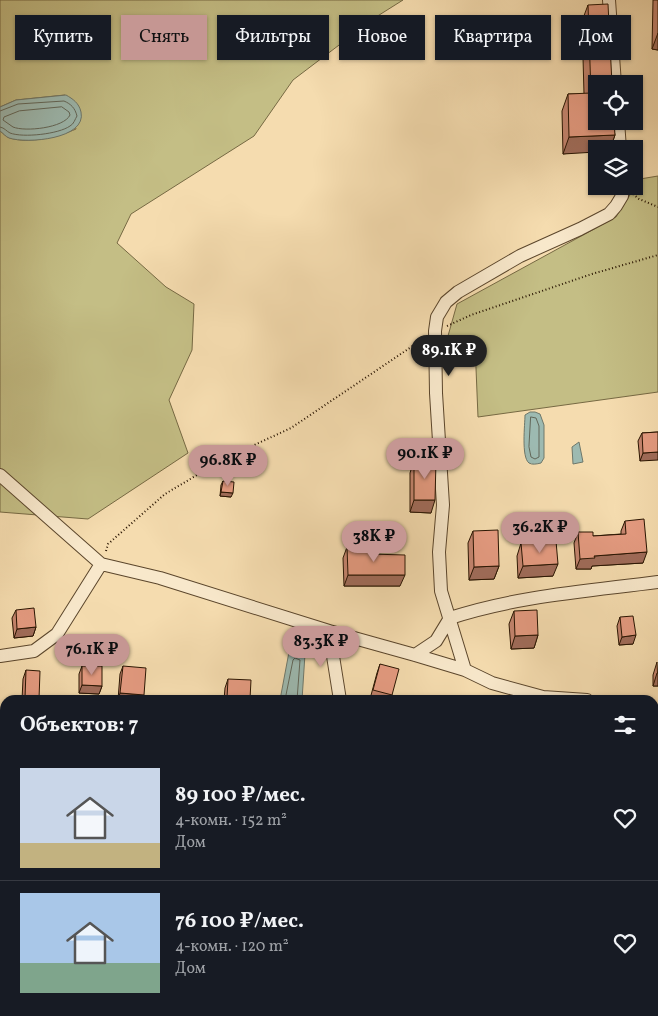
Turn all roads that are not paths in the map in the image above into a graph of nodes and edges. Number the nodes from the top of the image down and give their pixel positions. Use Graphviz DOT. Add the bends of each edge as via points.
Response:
graph roads {
  1 [pos="609,0"];
  2 [pos="614,75"];
  3 [pos="623,195"];
  4 [pos="0,475"];
  5 [pos="101,564"];
  6 [pos="658,582"];
  7 [pos="450,618"];
  8 [pos="329,632"];
  9 [pos="415,655"];
  10 [pos="0,656"];
  11 [pos="465,670"];
  12 [pos="339,695"];
  13 [pos="536,695"];
  1 -- 2 [label="street"];
  3 -- 7 [label="street" via="609,214 520,256 458,292 446,302 437,317 436,393 443,505 439,552 441,591"];
  4 -- 5 [label="street"];
  5 -- 8 [label="street" via="160,578"];
  5 -- 10 [label="street" via="56,634 34,651"];
  6 -- 7 [label="street" via="568,593 478,609"];
  7 -- 9 [label="street" via="436,641"];
  7 -- 11 [label="street"];
  8 -- 9 [label="street"];
  8 -- 12 [label="street"];
  9 -- 11 [label="street"];
  11 -- 13 [label="street" via="492,683"];
}
